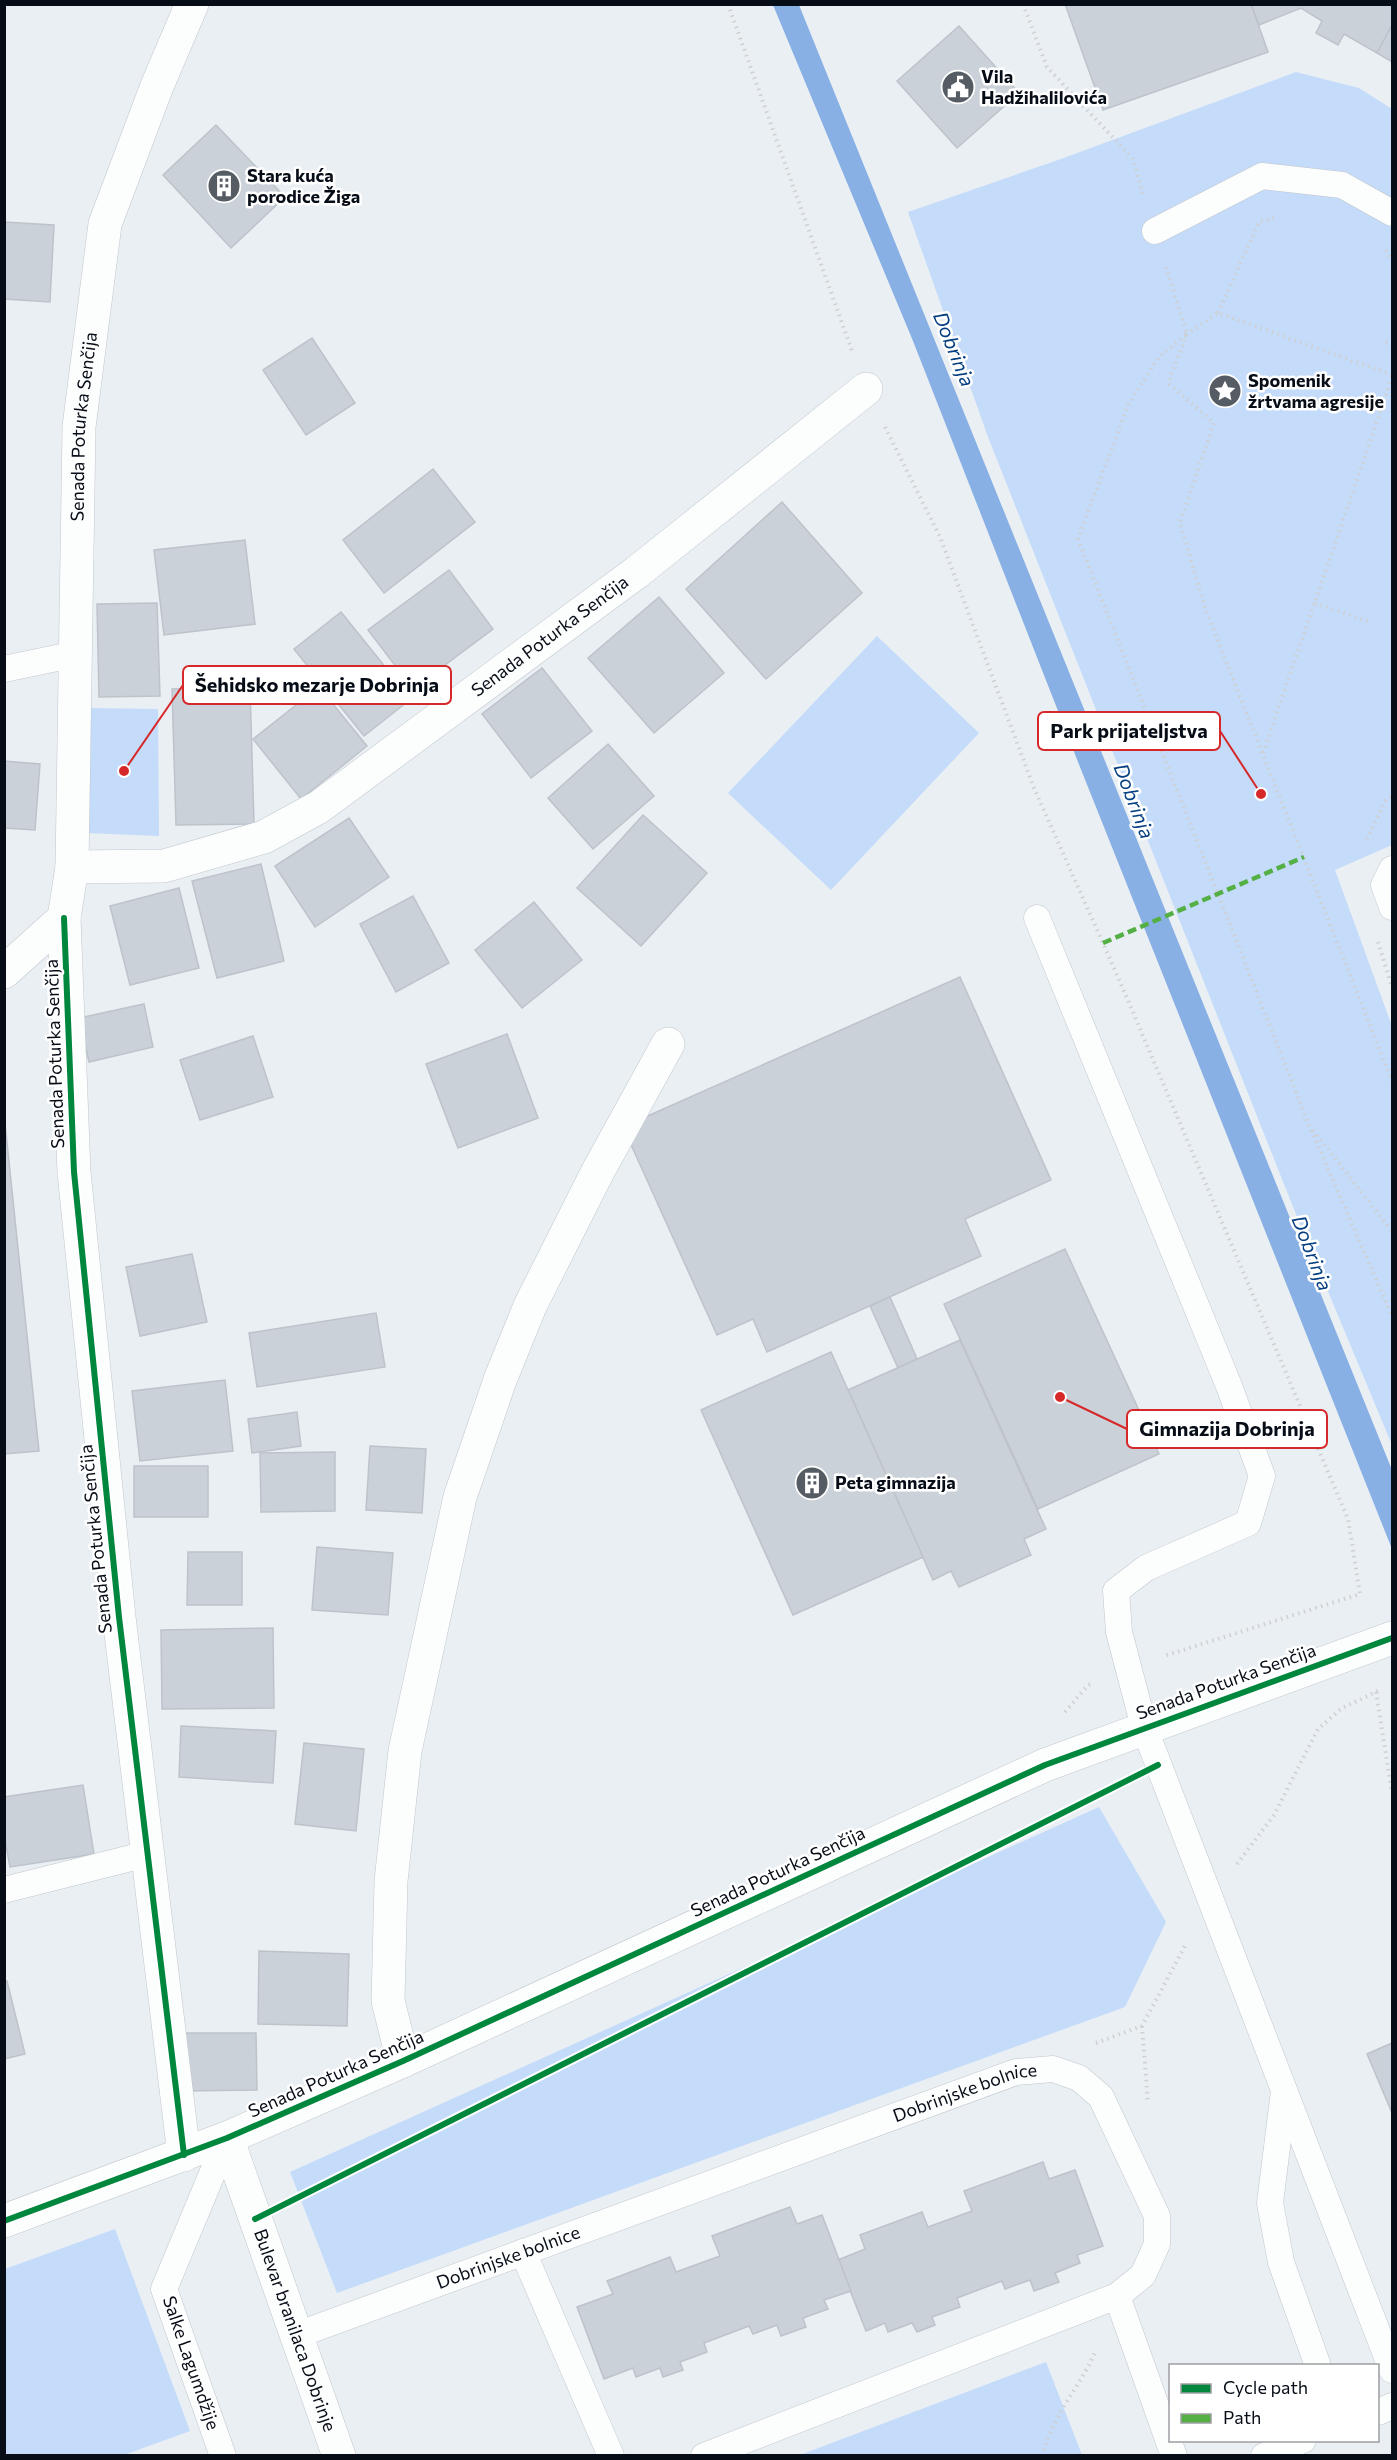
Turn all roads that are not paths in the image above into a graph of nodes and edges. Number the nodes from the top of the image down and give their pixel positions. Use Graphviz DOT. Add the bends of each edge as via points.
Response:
graph roads {
  1 [pos="192,4"];
  2 [pos="1392,213"];
  3 [pos="1155,231"];
  4 [pos="866,389"];
  5 [pos="76,654"];
  6 [pos="4,669"];
  7 [pos="72,867"];
  8 [pos="1392,869"];
  9 [pos="1392,907"];
  10 [pos="64,918"];
  11 [pos="1037,918"];
  12 [pos="4,972"];
  13 [pos="668,1044"];
  14 [pos="1392,1638"];
  15 [pos="1144,1727"];
  16 [pos="147,1854"];
  17 [pos="4,1890"];
  18 [pos="403,2061"];
  19 [pos="1284,2088"];
  20 [pos="226,2138"];
  21 [pos="184,2155"];
  22 [pos="4,2221"];
  23 [pos="523,2252"];
  24 [pos="1117,2296"];
  25 [pos="297,2335"];
  26 [pos="1317,2364"];
  27 [pos="1392,2370"];
  28 [pos="1169,2442"];
  29 [pos="1298,2442"];
  30 [pos="223,2456"];
  31 [pos="339,2456"];
  32 [pos="611,2456"];
  33 [pos="704,2456"];
  34 [pos="1264,2456"];
  1 -- 5 [label="street, Senada Poturka Senčija" via="105,224 79,427"];
  2 -- 3 [label="lane" via="1342,185 1262,176"];
  4 -- 7 [label="street, Senada Poturka Senčija" via="637,572 319,807 264,837 164,866"];
  5 -- 6 [label="lane"];
  5 -- 7 [label="street, Senada Poturka Senčija"];
  7 -- 10 [label="street, Senada Poturka Senčija"];
  8 -- 9 [label="lane" via="1384,885"];
  10 -- 12 [label="street, Senada Poturka Senčija"];
  10 -- 16 [label="street, Senada Poturka Senčija" via="74,1172"];
  11 -- 15 [label="lane" via="1229,1386 1262,1476 1248,1523 1146,1568 1116,1591 1119,1632"];
  13 -- 18 [label="street" via="530,1306 460,1497 405,1751 391,1881 388,2001"];
  14 -- 15 [label="street, Senada Poturka Senčija"];
  15 -- 18 [label="street, Senada Poturka Senčija" via="1045,1765"];
  15 -- 19 [label="lane"];
  16 -- 17 [label="lane"];
  16 -- 21 [label="street, Senada Poturka Senčija"];
  18 -- 20 [label="street, Senada Poturka Senčija"];
  19 -- 26 [label="lane" via="1270,2203 1281,2262"];
  19 -- 27 [label="lane"];
  20 -- 21 [label="street, Senada Poturka Senčija"];
  20 -- 25 [label="street, Bulevar branilaca Dobrinje"];
  20 -- 30 [label="lane, Salke Lagumdžije" via="164,2289"];
  21 -- 22 [label="street, Senada Poturka Senčija"];
  23 -- 24 [label="lane, Dobrinjske bolnice" via="1016,2072 1053,2069 1079,2078 1101,2097 1157,2216 1157,2244 1143,2275"];
  23 -- 25 [label="lane, Dobrinjske bolnice"];
  23 -- 32 [label="lane"];
  24 -- 28 [label="lane"];
  24 -- 33 [label="lane, Dobrinjske bolnice"];
  25 -- 31 [label="street, Bulevar branilaca Dobrinje"];
  29 -- 34 [label="lane"];
}
